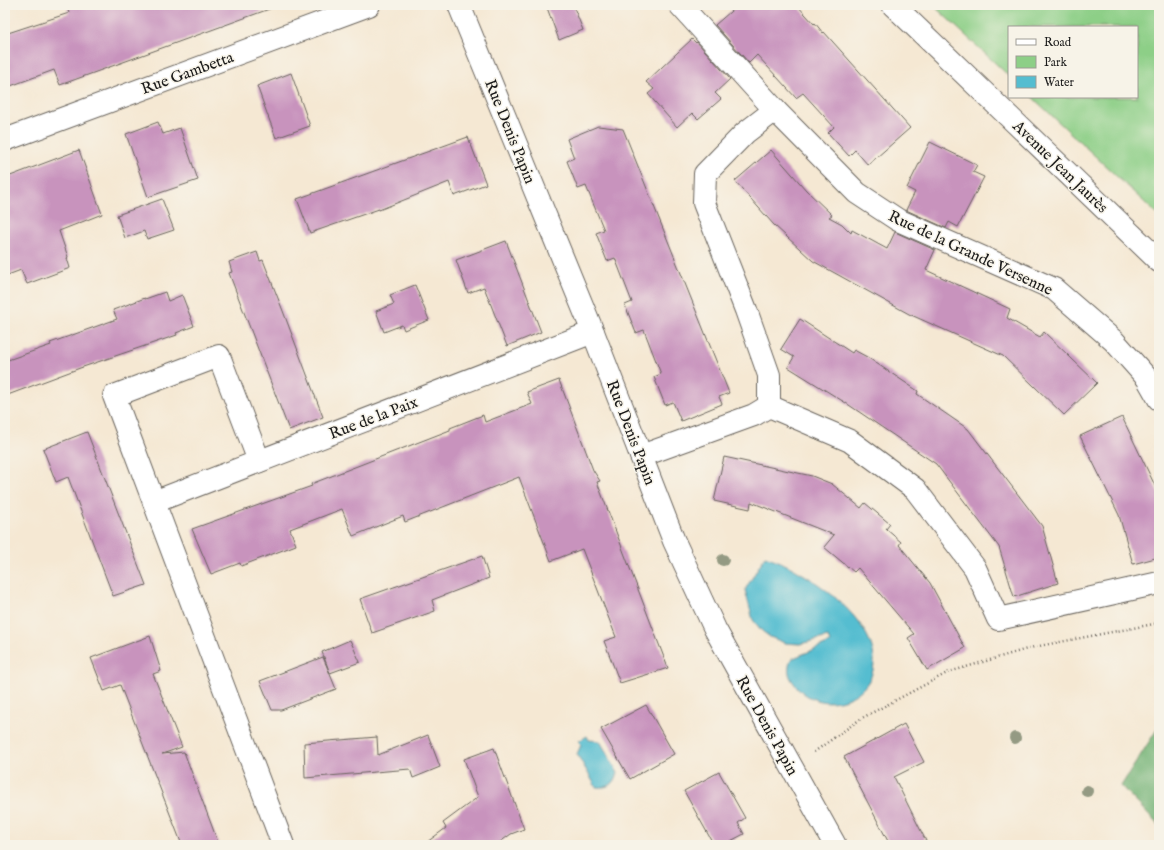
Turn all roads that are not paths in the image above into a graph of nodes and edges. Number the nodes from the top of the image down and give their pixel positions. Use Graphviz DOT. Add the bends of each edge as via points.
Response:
graph roads {
  1 [pos="369,5"];
  2 [pos="459,5"];
  3 [pos="680,5"];
  4 [pos="893,5"];
  5 [pos="775,110"];
  6 [pos="5,140"];
  7 [pos="1159,260"];
  8 [pos="593,332"];
  9 [pos="1159,399"];
  10 [pos="769,406"];
  11 [pos="642,456"];
  12 [pos="259,461"];
  13 [pos="154,502"];
  14 [pos="1159,583"];
  15 [pos="283,845"];
  16 [pos="835,845"];
  1 -- 6 [label="street, Rue Gambetta"];
  2 -- 8 [label="street, Rue Denis Papin"];
  3 -- 5 [label="street, Rue de la Grande Versenne"];
  4 -- 7 [label="street, Avenue Jean Jaurès"];
  5 -- 9 [label="street, Rue de la Grande Versenne" via="857,193 898,220 1054,289 1114,341 1148,378"];
  5 -- 10 [label="street" via="745,133 705,174 704,204 770,375"];
  8 -- 11 [label="street, Rue Denis Papin"];
  8 -- 12 [label="street, Rue de la Paix"];
  10 -- 11 [label="street" via="754,415"];
  10 -- 14 [label="street" via="850,442 915,490 975,568 998,619"];
  11 -- 16 [label="street, Rue Denis Papin" via="674,541 714,629"];
  12 -- 13 [label="street, Rue de la Paix"];
  12 -- 13 [label="street" via="219,356 114,396"];
  13 -- 15 [label="street"];
}
